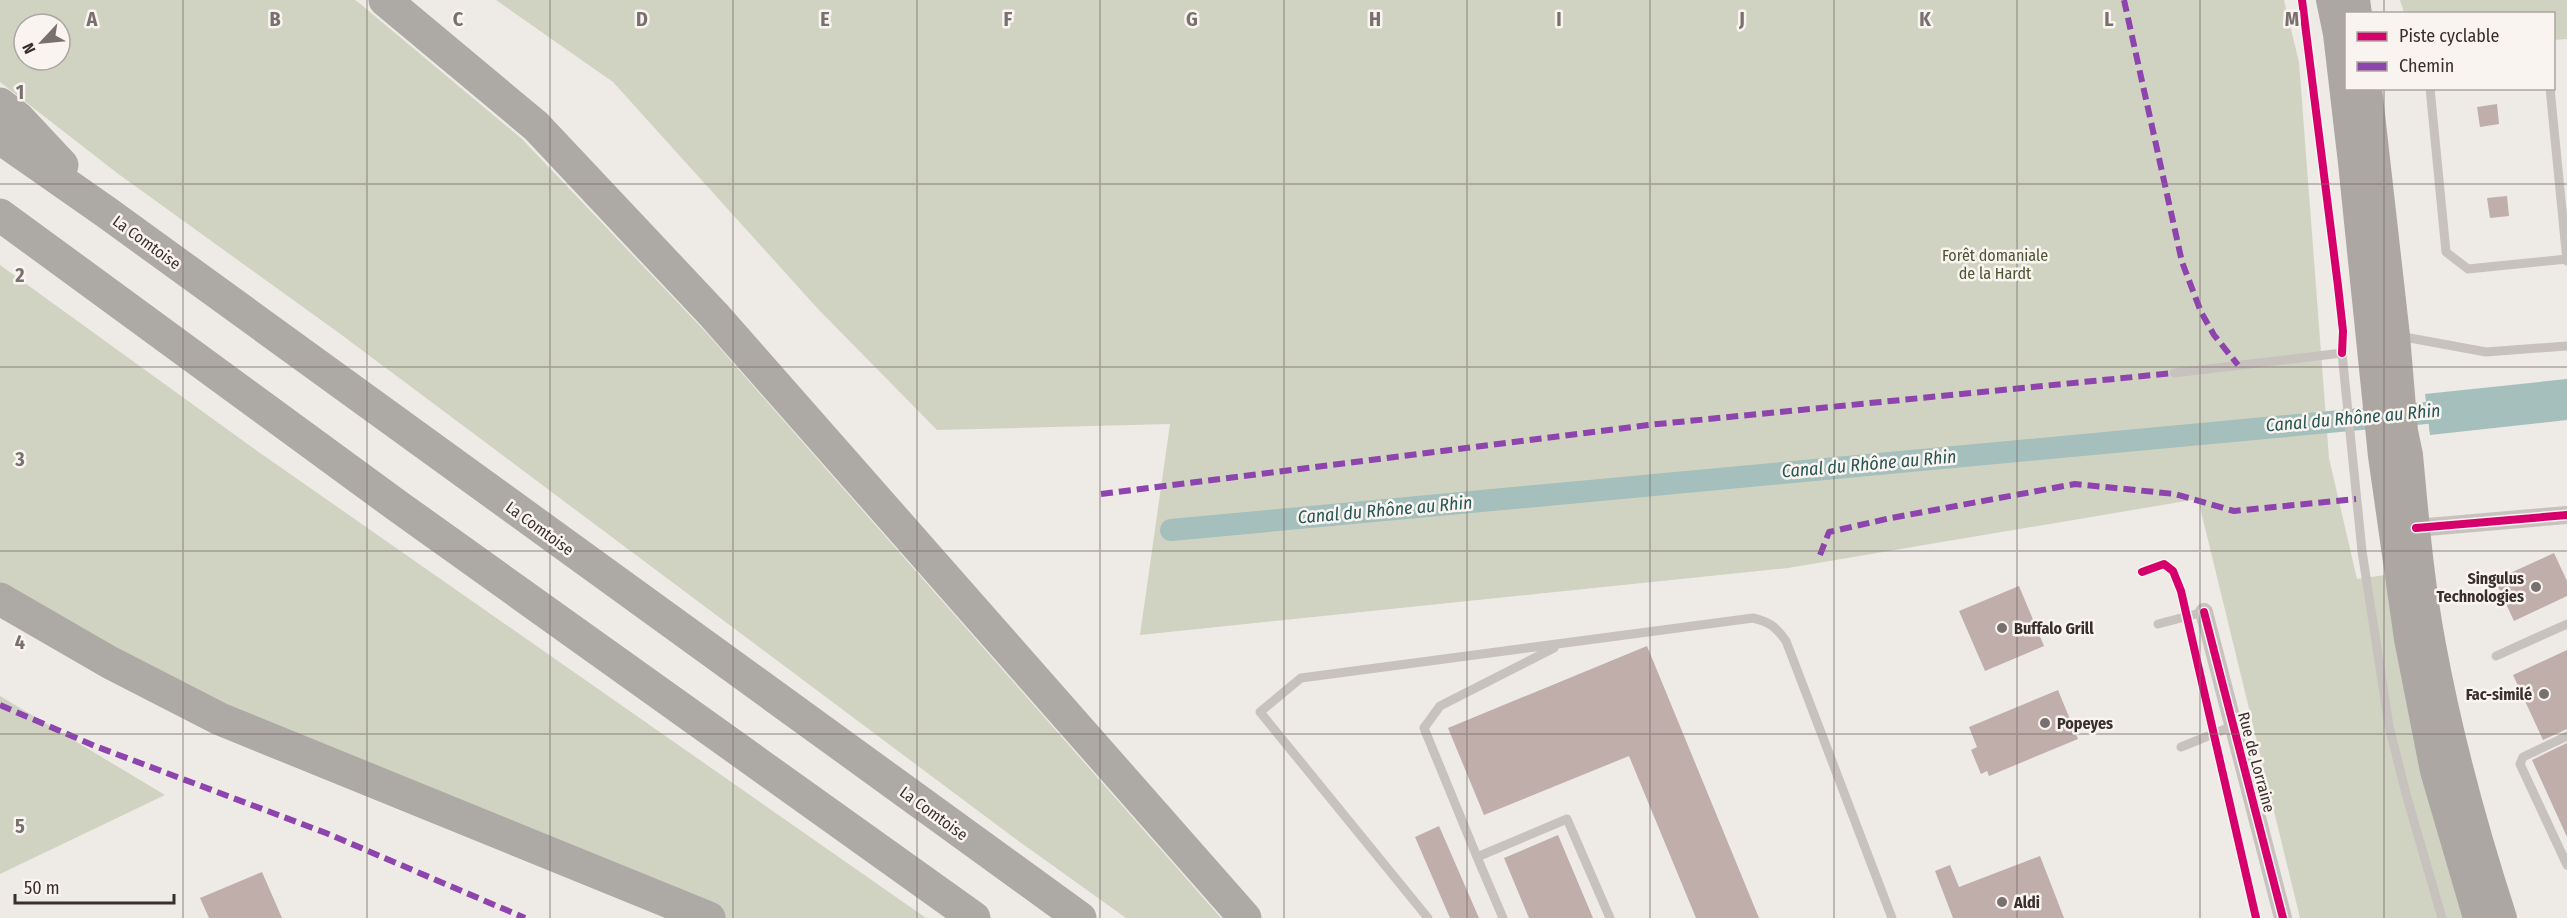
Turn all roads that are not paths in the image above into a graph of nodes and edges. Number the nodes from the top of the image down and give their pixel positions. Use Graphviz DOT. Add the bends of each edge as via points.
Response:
graph roads {
  1 [pos="385,0"];
  2 [pos="2330,0"];
  3 [pos="2368,90"];
  4 [pos="2430,90"];
  5 [pos="2550,90"];
  6 [pos="0,104"];
  7 [pos="0,138"];
  8 [pos="106,213"];
  9 [pos="0,215"];
  10 [pos="2567,260"];
  11 [pos="2396,336"];
  12 [pos="2567,346"];
  13 [pos="2174,373"];
  14 [pos="2386,377"];
  15 [pos="2396,455"];
  16 [pos="2567,514"];
  17 [pos="2416,528"];
  18 [pos="0,599"];
  19 [pos="2204,612"];
  20 [pos="2158,624"];
  21 [pos="2567,624"];
  22 [pos="1561,644"];
  23 [pos="2496,656"];
  24 [pos="2233,726"];
  25 [pos="2567,736"];
  26 [pos="2181,747"];
  27 [pos="1477,857"];
  28 [pos="2567,865"];
  29 [pos="709,918"];
  30 [pos="974,918"];
  31 [pos="1080,918"];
  32 [pos="1245,918"];
  33 [pos="1428,918"];
  34 [pos="1503,918"];
  35 [pos="1610,918"];
  36 [pos="1892,918"];
  37 [pos="2283,918"];
  38 [pos="2442,918"];
  39 [pos="2477,918"];
  40 [pos="2504,918"];
  1 -- 32 [label="highway" via="553,143 714,315"];
  2 -- 14 [label="main road"];
  3 -- 11 [label="main road"];
  4 -- 10 [label="lane" via="2446,252 2468,269"];
  5 -- 10 [label="lane"];
  6 -- 8 [label="highway" via="18,118"];
  7 -- 8 [label="highway, La Comtoise"];
  8 -- 31 [label="highway, La Comtoise"];
  9 -- 30 [label="highway" via="399,507"];
  11 -- 12 [label="lane" via="2486,352"];
  11 -- 14 [label="main road"];
  13 -- 38 [label="lane" via="2342,353 2362,551 2389,726"];
  14 -- 15 [label="main road"];
  15 -- 17 [label="main road"];
  15 -- 39 [label="main road" via="2408,639 2434,771"];
  16 -- 17 [label="street"];
  17 -- 40 [label="main road" via="2431,643 2451,737"];
  18 -- 29 [label="highway" via="109,662 220,719"];
  19 -- 20 [label="lane"];
  19 -- 24 [label="street, Rue de Lorraine"];
  21 -- 23 [label="lane"];
  22 -- 27 [label="lane" via="1440,706 1424,728"];
  22 -- 33 [label="lane" via="1301,678 1260,712"];
  22 -- 36 [label="lane" via="1753,618 1777,628 1786,641"];
  24 -- 26 [label="lane"];
  24 -- 37 [label="street, Rue de Lorraine"];
  25 -- 28 [label="lane" via="2523,757 2520,764"];
  27 -- 34 [label="lane"];
  27 -- 35 [label="lane" via="1567,819"];
}
